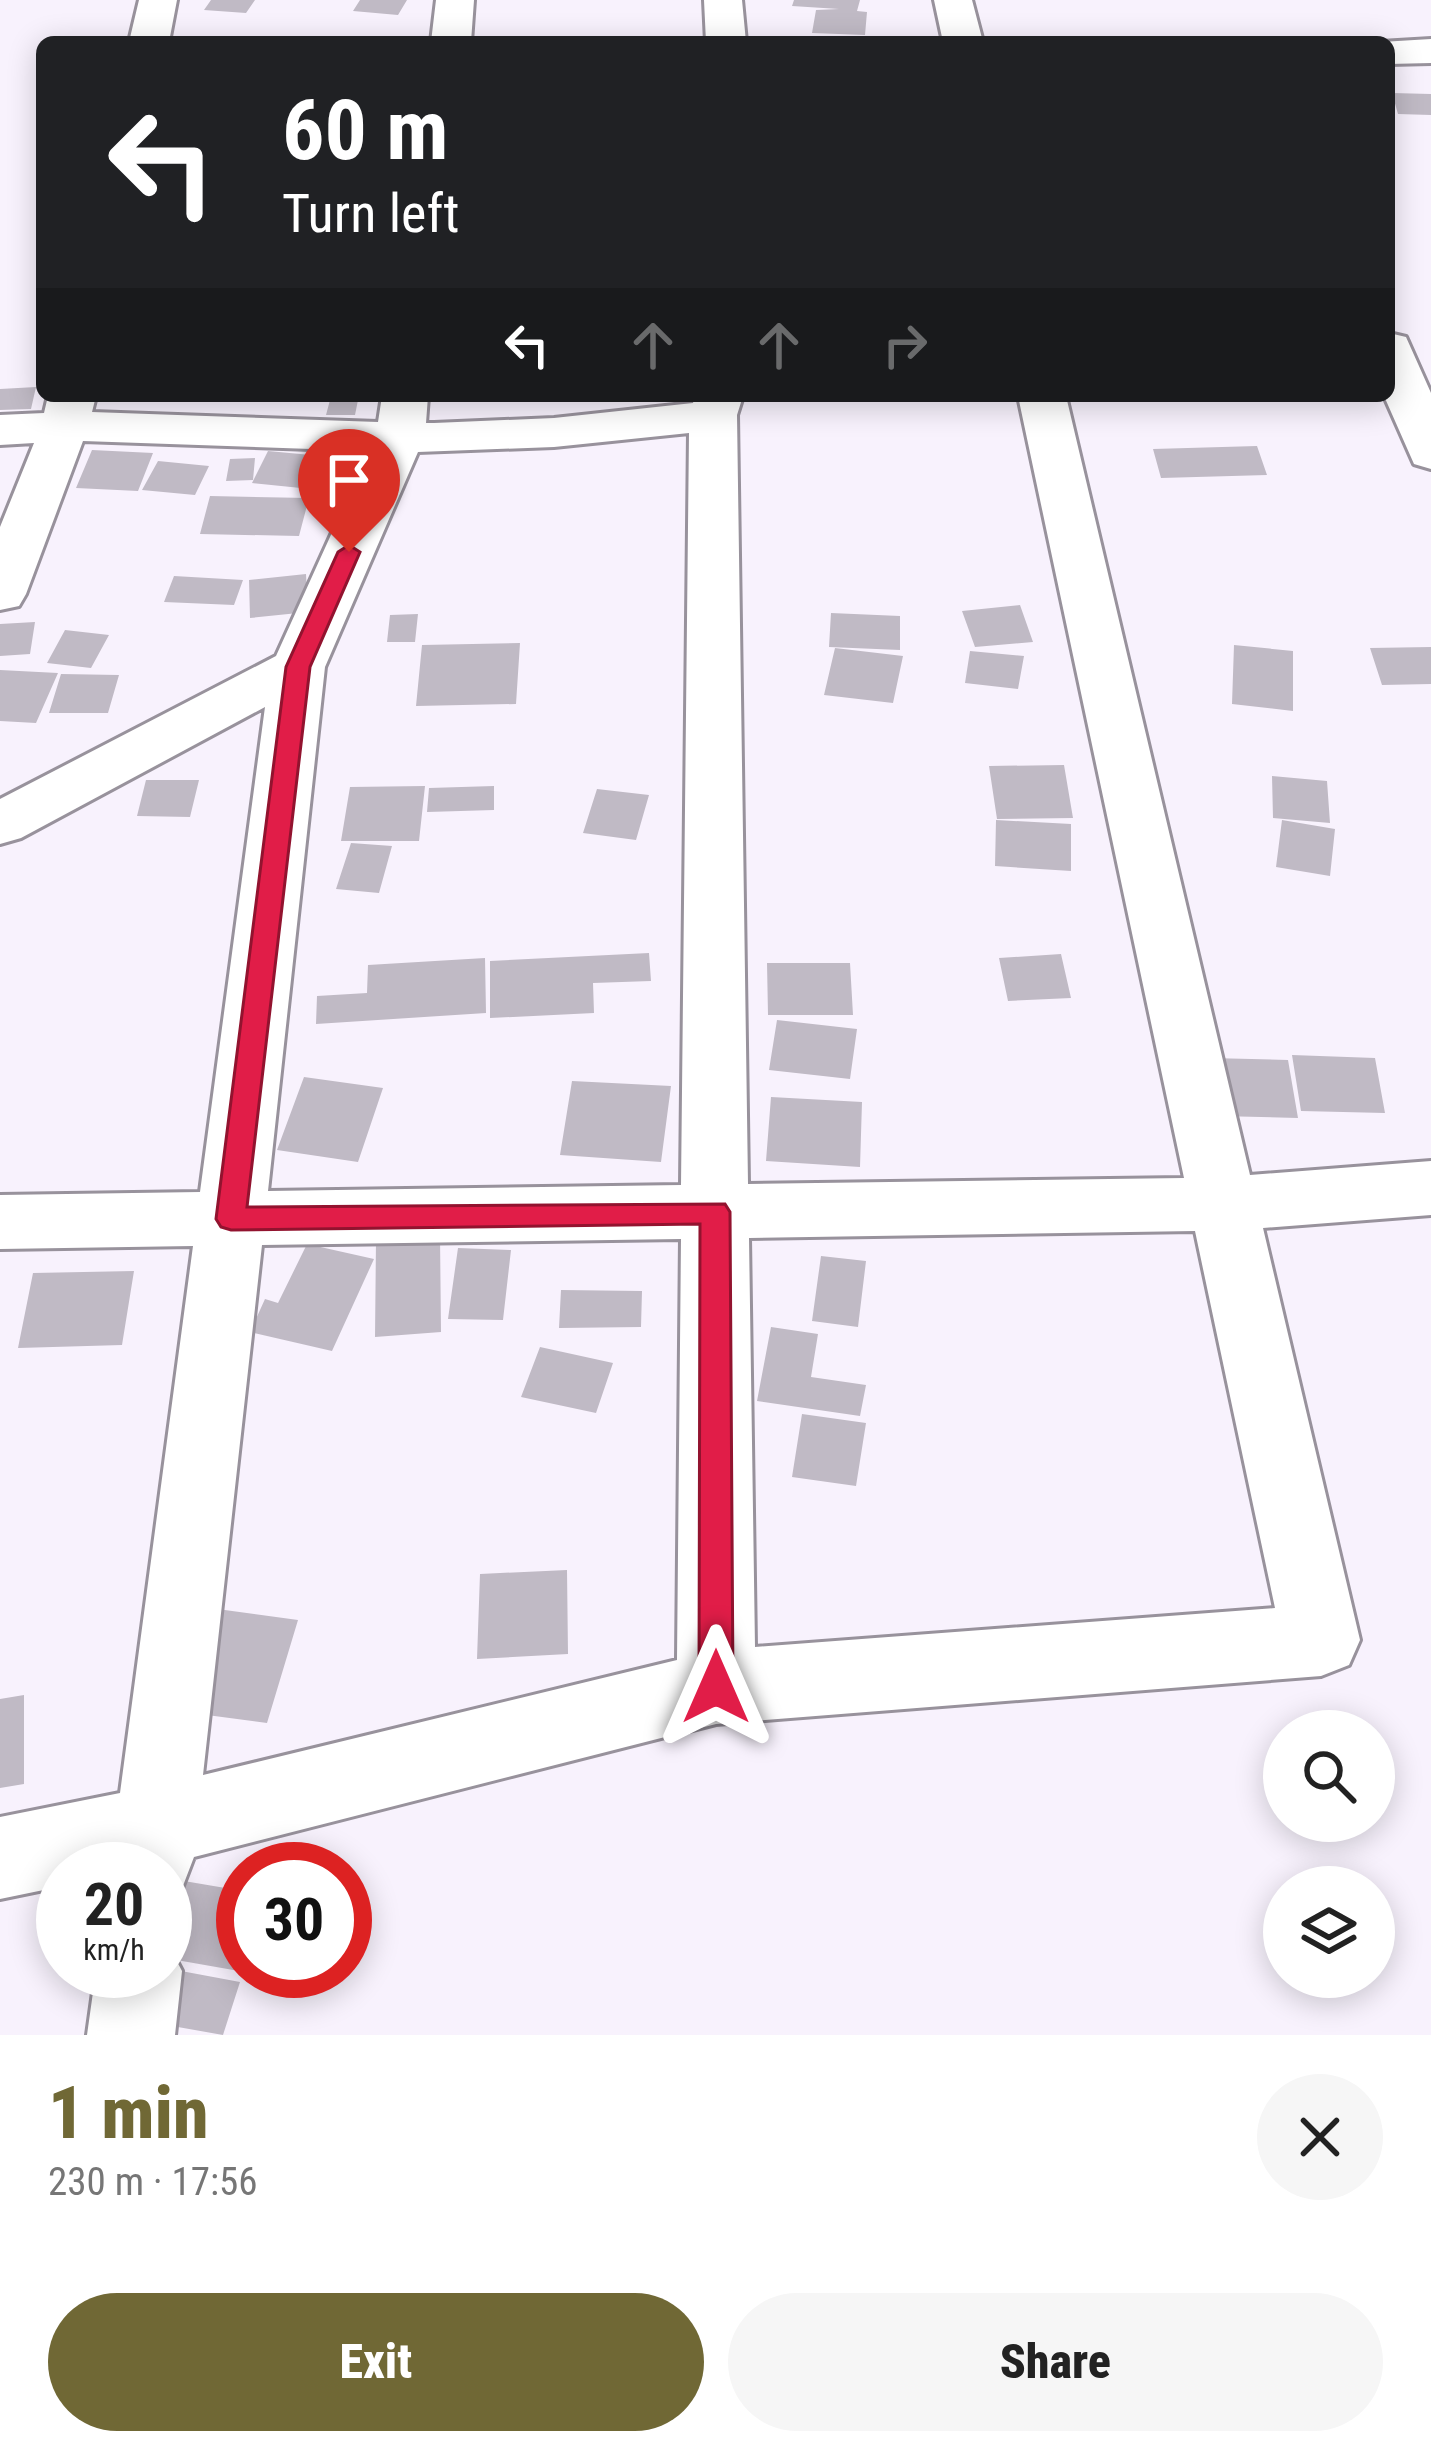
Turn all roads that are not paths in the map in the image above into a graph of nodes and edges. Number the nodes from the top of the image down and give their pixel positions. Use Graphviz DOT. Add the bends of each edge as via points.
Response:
graph roads {
  1 [pos="158,0"];
  2 [pos="455,0"];
  3 [pos="723,0"];
  4 [pos="953,0"];
  5 [pos="150,36"];
  6 [pos="452,36"];
  7 [pos="726,36"];
  8 [pos="962,36"];
  9 [pos="1431,51"];
  10 [pos="1395,52"];
  11 [pos="1395,362"];
  12 [pos="1043,402"];
  13 [pos="716,406"];
  14 [pos="69,410"];
  15 [pos="403,417"];
  16 [pos="0,430"];
  17 [pos="1431,454"];
  18 [pos="0,594"];
  19 [pos="298,667"];
  20 [pos="0,824"];
  21 [pos="1431,1188"];
  22 [pos="1223,1204"];
  23 [pos="715,1212"];
  24 [pos="231,1219"];
  25 [pos="0,1222"];
  26 [pos="716,1687"];
  27 [pos="155,1842"];
  28 [pos="172,1842"];
  29 [pos="36,1855"];
  30 [pos="0,1858"];
  31 [pos="136,1998"];
  32 [pos="131,2035"];
  1 -- 5 [label="street"];
  2 -- 6 [label="street"];
  3 -- 7 [label="street"];
  4 -- 8 [label="street"];
  9 -- 10 [label="street"];
  11 -- 17 [label="street"];
  12 -- 22 [label="street"];
  13 -- 15 [label="street" via="612,430"];
  13 -- 23 [label="street"];
  14 -- 15 [label="street"];
  14 -- 16 [label="street"];
  14 -- 18 [label="street"];
  15 -- 19 [label="street"];
  19 -- 20 [label="street"];
  19 -- 24 [label="street"];
  21 -- 22 [label="street"];
  22 -- 23 [label="street"];
  22 -- 26 [label="street" via="1321,1640"];
  23 -- 24 [label="street"];
  23 -- 26 [label="street"];
  24 -- 25 [label="street"];
  24 -- 27 [label="street"];
  26 -- 28 [label="street"];
  29 -- 30 [label="street"];
  31 -- 32 [label="street"];
}
